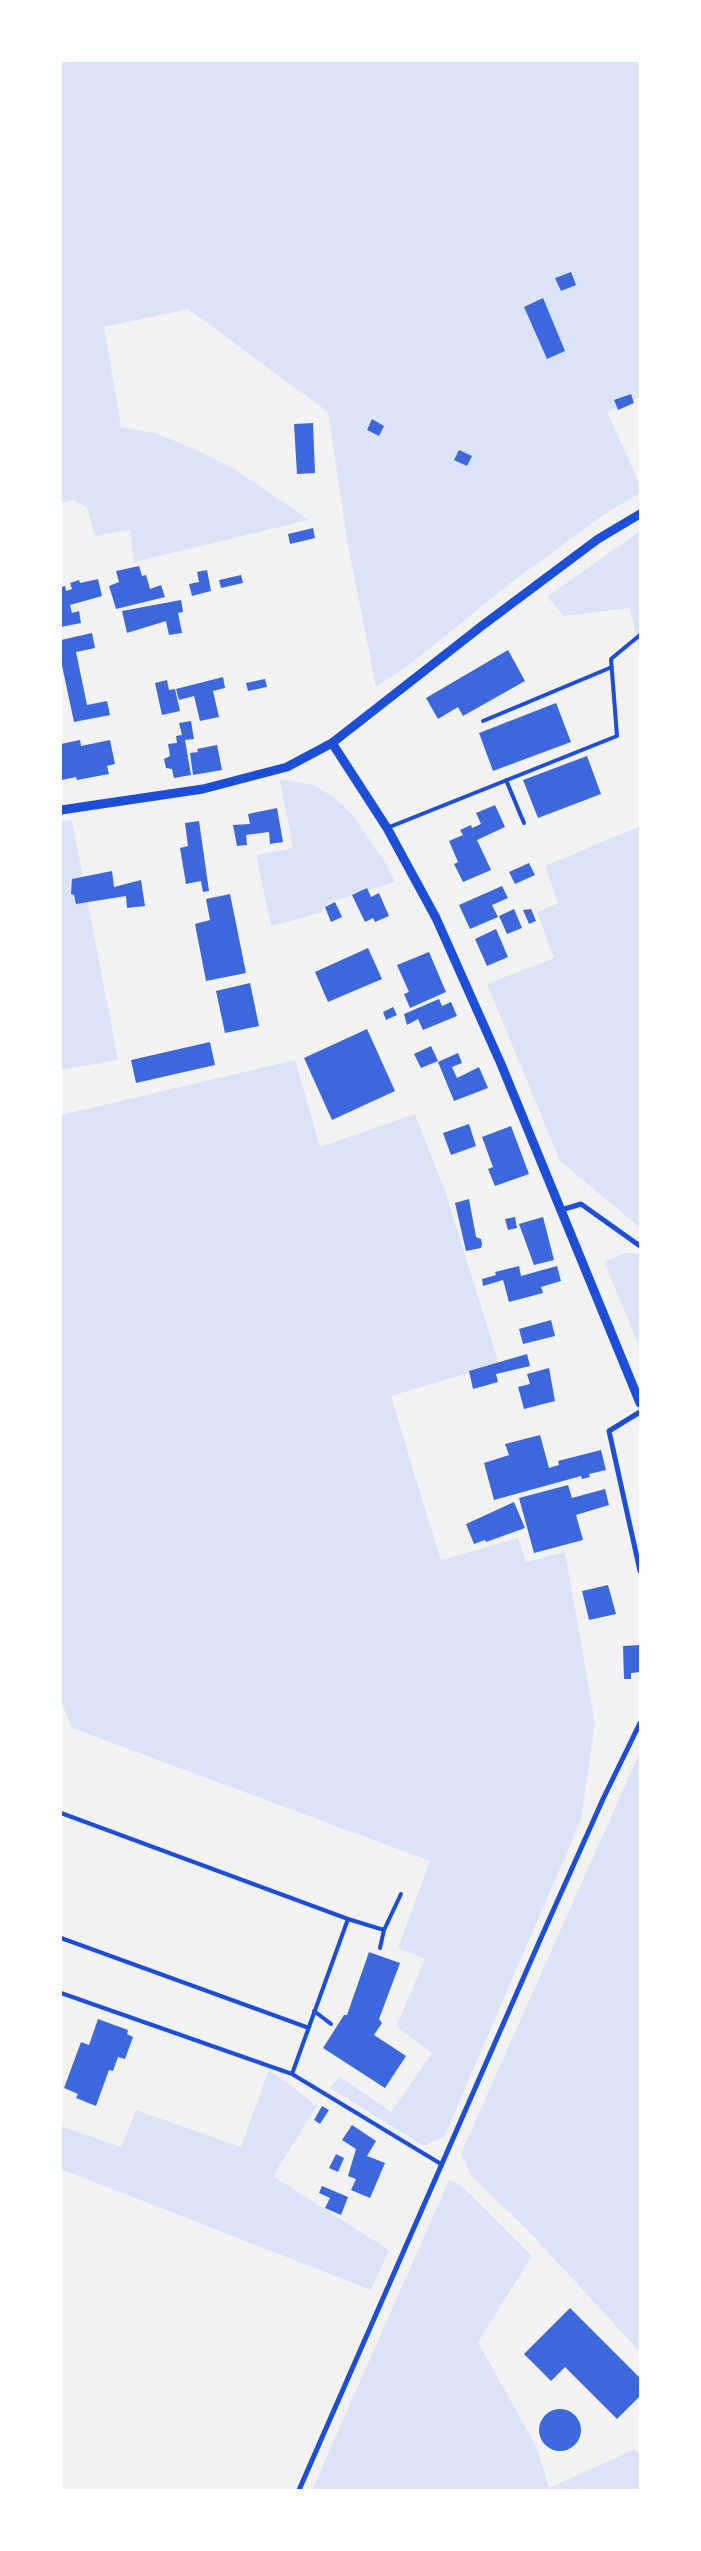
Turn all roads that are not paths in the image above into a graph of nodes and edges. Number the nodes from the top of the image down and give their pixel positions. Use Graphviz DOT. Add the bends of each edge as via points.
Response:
graph roads {
  1 [pos="640,514"];
  2 [pos="640,634"];
  3 [pos="612,667"];
  4 [pos="483,721"];
  5 [pos="332,743"];
  6 [pos="506,780"];
  7 [pos="61,810"];
  8 [pos="524,823"];
  9 [pos="387,828"];
  10 [pos="560,1210"];
  11 [pos="640,1246"];
  12 [pos="640,1403"];
  13 [pos="640,1412"];
  14 [pos="640,1570"];
  15 [pos="640,1723"];
  16 [pos="61,1814"];
  17 [pos="401,1894"];
  18 [pos="348,1919"];
  19 [pos="384,1930"];
  20 [pos="61,1938"];
  21 [pos="380,1948"];
  22 [pos="61,1993"];
  23 [pos="314,2011"];
  24 [pos="331,2024"];
  25 [pos="308,2028"];
  26 [pos="292,2074"];
  27 [pos="441,2164"];
  28 [pos="299,2490"];
  1 -- 5 [label="street" via="598,539"];
  2 -- 3 [label="lane" via="611,659"];
  3 -- 4 [label="lane"];
  3 -- 6 [label="lane" via="617,736"];
  5 -- 7 [label="street" via="287,767 203,789"];
  5 -- 9 [label="street"];
  6 -- 8 [label="lane"];
  6 -- 9 [label="lane"];
  9 -- 10 [label="street" via="436,918 470,991"];
  10 -- 11 [label="street" via="581,1204"];
  10 -- 12 [label="street"];
  13 -- 14 [label="street" via="609,1431"];
  15 -- 27 [label="street"];
  16 -- 18 [label="lane"];
  17 -- 19 [label="lane"];
  18 -- 19 [label="lane"];
  18 -- 23 [label="lane"];
  19 -- 21 [label="lane"];
  20 -- 25 [label="lane"];
  22 -- 26 [label="lane"];
  23 -- 24 [label="lane"];
  23 -- 25 [label="lane"];
  25 -- 26 [label="lane"];
  26 -- 27 [label="lane"];
  27 -- 28 [label="street"];
}
